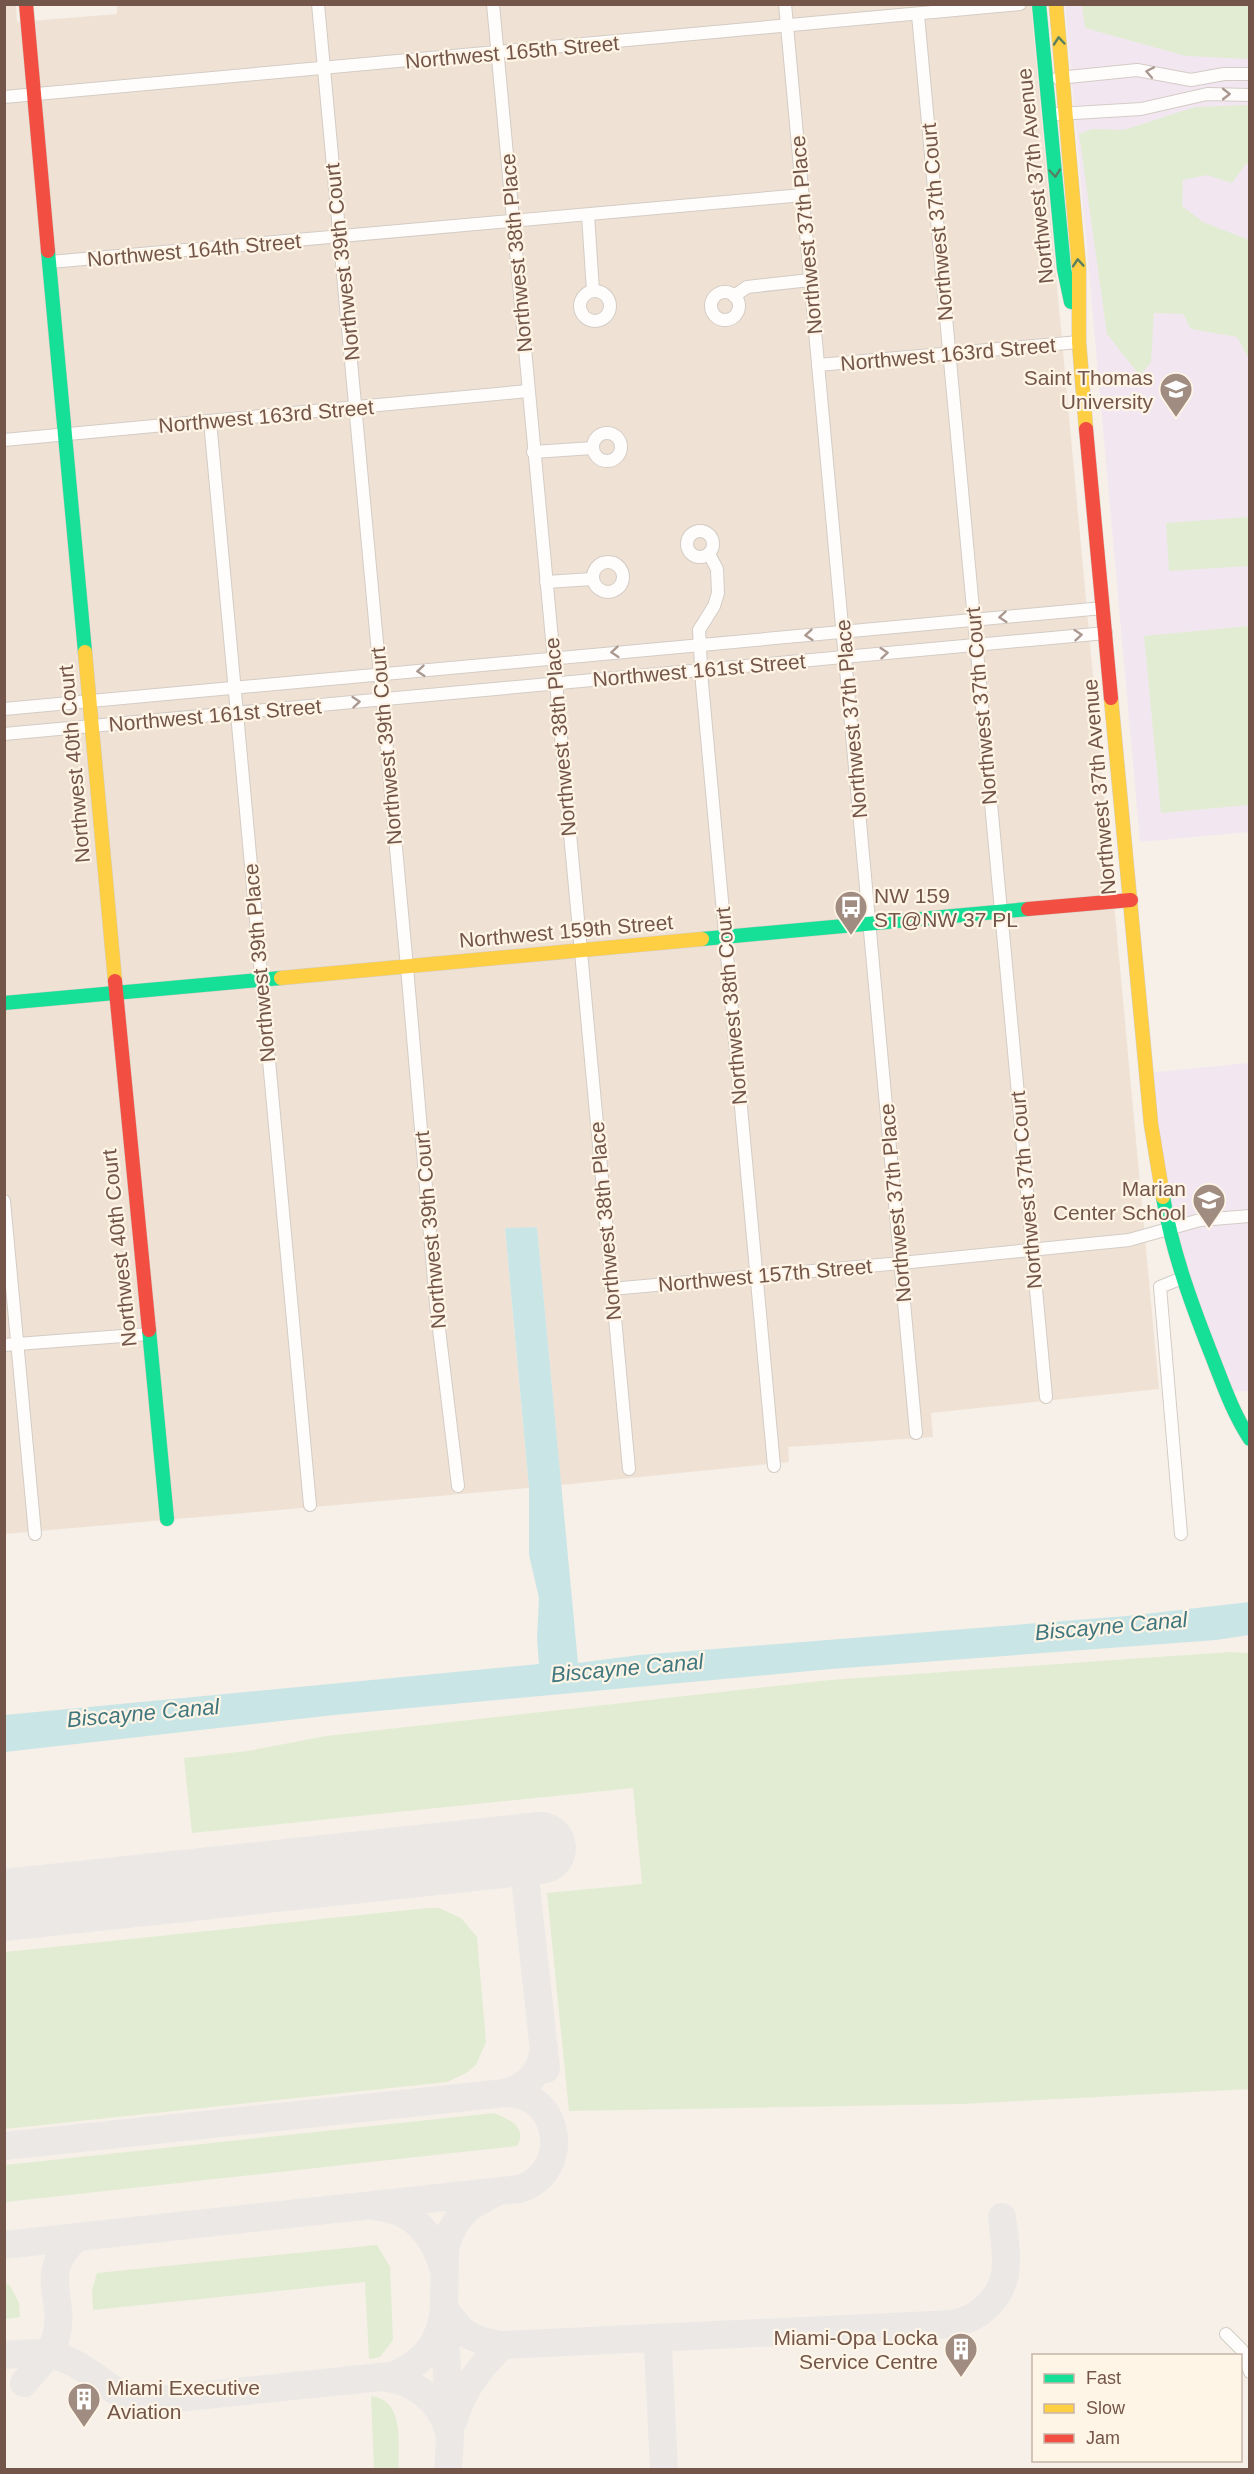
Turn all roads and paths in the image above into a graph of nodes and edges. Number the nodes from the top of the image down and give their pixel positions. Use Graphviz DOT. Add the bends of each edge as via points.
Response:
graph roads {
  1 [pos="26,4"];
  2 [pos="318,4"];
  3 [pos="493,4"];
  4 [pos="785,4"];
  5 [pos="1020,4"];
  6 [pos="1039,4"];
  7 [pos="1056,4"];
  8 [pos="918,15"];
  9 [pos="787,27"];
  10 [pos="498,53"];
  11 [pos="324,69"];
  12 [pos="1250,74"];
  13 [pos="1062,78"];
  14 [pos="1046,79"];
  15 [pos="1191,80"];
  16 [pos="35,95"];
  17 [pos="1250,95"];
  18 [pos="1193,96"];
  19 [pos="4,98"];
  20 [pos="1049,114"];
  21 [pos="1065,114"];
  22 [pos="803,195"];
  23 [pos="588,215"];
  24 [pos="514,221"];
  25 [pos="339,238"];
  26 [pos="50,262"];
  27 [pos="810,280"];
  28 [pos="593,291"];
  29 [pos="734,296"];
  30 [pos="1079,342"];
  31 [pos="949,352"];
  32 [pos="818,365"];
  33 [pos="528,391"];
  34 [pos="356,407"];
  35 [pos="210,421"];
  36 [pos="65,434"];
  37 [pos="4,440"];
  38 [pos="593,448"];
  39 [pos="533,452"];
  40 [pos="709,554"];
  41 [pos="593,579"];
  42 [pos="546,582"];
  43 [pos="1103,608"];
  44 [pos="972,620"];
  45 [pos="843,631"];
  46 [pos="1106,633"];
  47 [pos="699,645"];
  48 [pos="975,645"];
  49 [pos="845,656"];
  50 [pos="553,659"];
  51 [pos="701,669"];
  52 [pos="380,675"];
  53 [pos="555,683"];
  54 [pos="234,688"];
  55 [pos="382,700"];
  56 [pos="89,701"];
  57 [pos="4,709"];
  58 [pos="237,713"];
  59 [pos="92,726"];
  60 [pos="4,734"];
  61 [pos="1131,900"];
  62 [pos="1000,912"];
  63 [pos="869,924"];
  64 [pos="724,938"];
  65 [pos="580,951"];
  66 [pos="407,967"];
  67 [pos="261,981"];
  68 [pos="116,994"];
  69 [pos="4,1003"];
  70 [pos="4,1201"];
  71 [pos="1250,1216"];
  72 [pos="1167,1228"];
  73 [pos="1032,1249"];
  74 [pos="901,1263"];
  75 [pos="758,1276"];
  76 [pos="1182,1278"];
  77 [pos="611,1288"];
  78 [pos="149,1335"];
  79 [pos="18,1344"];
  80 [pos="4,1345"];
  81 [pos="1046,1397"];
  82 [pos="916,1433"];
  83 [pos="1250,1439"];
  84 [pos="774,1466"];
  85 [pos="629,1469"];
  86 [pos="458,1486"];
  87 [pos="310,1505"];
  88 [pos="167,1519"];
  89 [pos="34,1534"];
  90 [pos="1181,1534"];
  91 [pos="1226,2334"];
  92 [pos="1250,2372"];
  1 -- 16 [label="street, Northwest 40th Court"];
  2 -- 11 [label="street, Northwest 39th Court"];
  3 -- 10 [label="street, Northwest 38th Place"];
  4 -- 9 [label="street, Northwest 37th Place"];
  5 -- 8 [label="street, Northwest 165th Street"];
  6 -- 14 [label="street, Northwest 37th Avenue"];
  13 -- 7 [label="street, Northwest 37th Avenue, one-way"];
  8 -- 9 [label="street, Northwest 165th Street"];
  8 -- 31 [label="street, Northwest 37th Court"];
  9 -- 10 [label="street, Northwest 165th Street"];
  9 -- 22 [label="street, Northwest 37th Place"];
  10 -- 11 [label="street, Northwest 165th Street"];
  10 -- 24 [label="street, Northwest 38th Place"];
  11 -- 16 [label="street, Northwest 165th Street"];
  11 -- 25 [label="street, Northwest 39th Court"];
  12 -- 15 [label="street"];
  13 -- 14 [label="street"];
  15 -- 13 [label="street, one-way" via="1137,70"];
  13 -- 21 [label="street, Northwest 37th Avenue"];
  14 -- 20 [label="street, Northwest 37th Avenue"];
  15 -- 18 [label="street"];
  16 -- 19 [label="street, Northwest 165th Street"];
  16 -- 26 [label="street, Northwest 40th Court"];
  18 -- 17 [label="street, one-way"];
  18 -- 21 [label="street" via="1141,109"];
  20 -- 21 [label="street"];
  20 -- 30 [label="street, Northwest 37th Avenue, one-way" via="1064,269"];
  30 -- 21 [label="street, Northwest 37th Avenue, one-way" via="1078,268"];
  22 -- 23 [label="street, Northwest 164th Street"];
  22 -- 27 [label="street, Northwest 37th Place"];
  23 -- 24 [label="street, Northwest 164th Street"];
  23 -- 28 [label="street"];
  24 -- 25 [label="street, Northwest 164th Street"];
  24 -- 33 [label="street, Northwest 38th Place"];
  25 -- 26 [label="street, Northwest 164th Street"];
  25 -- 34 [label="street, Northwest 39th Court"];
  26 -- 36 [label="street, Northwest 40th Court"];
  27 -- 29 [label="street" via="747,287"];
  27 -- 32 [label="street, Northwest 37th Place"];
  30 -- 31 [label="street, Northwest 163rd Street"];
  30 -- 43 [label="street, Northwest 37th Avenue"];
  31 -- 32 [label="street, Northwest 163rd Street"];
  31 -- 44 [label="street, Northwest 37th Court"];
  32 -- 45 [label="street, Northwest 37th Place"];
  33 -- 34 [label="street, Northwest 163rd Street"];
  33 -- 39 [label="street, Northwest 38th Place"];
  34 -- 35 [label="street, Northwest 163rd Street"];
  34 -- 52 [label="street, Northwest 39th Court"];
  35 -- 36 [label="street, Northwest 163rd Street"];
  35 -- 54 [label="street, Northwest 39th Place"];
  36 -- 37 [label="street, Northwest 163rd Street"];
  36 -- 56 [label="street, Northwest 40th Court"];
  38 -- 39 [label="street"];
  39 -- 42 [label="street, Northwest 38th Place"];
  40 -- 47 [label="street, Northwest 38th Court" via="717,569 718,593 699,630"];
  41 -- 42 [label="street"];
  42 -- 50 [label="street, Northwest 38th Place"];
  43 -- 44 [label="street, Northwest 161st Street, one-way"];
  43 -- 46 [label="street, Northwest 37th Avenue"];
  44 -- 45 [label="street, Northwest 161st Street"];
  44 -- 48 [label="street, Northwest 37th Court"];
  45 -- 47 [label="street, Northwest 161st Street, one-way"];
  45 -- 49 [label="street, Northwest 37th Place"];
  48 -- 46 [label="street, Northwest 161st Street, one-way"];
  46 -- 61 [label="street, Northwest 37th Avenue"];
  47 -- 50 [label="street, Northwest 161st Street, one-way"];
  47 -- 51 [label="street, Northwest 38th Court"];
  49 -- 48 [label="street, Northwest 161st Street, one-way"];
  48 -- 62 [label="street, Northwest 37th Court"];
  49 -- 51 [label="street, Northwest 161st Street"];
  49 -- 63 [label="street, Northwest 37th Place"];
  50 -- 52 [label="street, Northwest 161st Street, one-way"];
  50 -- 53 [label="street, Northwest 38th Place"];
  51 -- 53 [label="street, Northwest 161st Street"];
  51 -- 64 [label="street, Northwest 38th Court"];
  52 -- 54 [label="street, Northwest 161st Street"];
  52 -- 55 [label="street, Northwest 39th Court"];
  53 -- 55 [label="street, Northwest 161st Street"];
  53 -- 65 [label="street, Northwest 38th Place"];
  54 -- 56 [label="street, Northwest 161st Street"];
  54 -- 58 [label="street, Northwest 39th Place"];
  58 -- 55 [label="street, Northwest 161st Street, one-way"];
  55 -- 66 [label="street, Northwest 39th Court"];
  56 -- 57 [label="street, Northwest 161st Street"];
  56 -- 59 [label="street, Northwest 40th Court"];
  58 -- 59 [label="street, Northwest 161st Street"];
  58 -- 67 [label="street, Northwest 39th Place"];
  59 -- 60 [label="street, Northwest 161st Street"];
  59 -- 68 [label="street, Northwest 40th Court"];
  61 -- 62 [label="street, Northwest 159th Street"];
  61 -- 72 [label="street, Northwest 37th Avenue" via="1150,1114"];
  62 -- 63 [label="street, Northwest 159th Street"];
  62 -- 73 [label="street, Northwest 37th Court"];
  63 -- 64 [label="street, Northwest 159th Street"];
  63 -- 74 [label="street, Northwest 37th Place"];
  64 -- 65 [label="street, Northwest 159th Street"];
  64 -- 75 [label="street, Northwest 38th Court"];
  65 -- 66 [label="street, Northwest 159th Street"];
  65 -- 77 [label="street, Northwest 38th Place"];
  66 -- 67 [label="street, Northwest 159th Street"];
  66 -- 86 [label="street, Northwest 39th Court" via="436,1304"];
  67 -- 68 [label="street, Northwest 159th Street"];
  67 -- 87 [label="street, Northwest 39th Place"];
  68 -- 69 [label="street, Northwest 159th Street"];
  68 -- 78 [label="street, Northwest 40th Court"];
  70 -- 79 [label="street"];
  71 -- 72 [label="street, Northwest 157th Street" via="1200,1220"];
  72 -- 73 [label="street, Northwest 157th Street" via="1129,1240"];
  72 -- 76 [label="street, Northwest 37th Avenue"];
  73 -- 74 [label="street, Northwest 157th Street"];
  73 -- 81 [label="street, Northwest 37th Court"];
  74 -- 75 [label="street, Northwest 157th Street"];
  74 -- 82 [label="street, Northwest 37th Place"];
  75 -- 77 [label="street, Northwest 157th Street"];
  75 -- 84 [label="street, Northwest 38th Court"];
  76 -- 83 [label="street, Northwest 37th Avenue" via="1236,1418"];
  76 -- 90 [label="street" via="1160,1287"];
  77 -- 85 [label="street, Northwest 38th Place"];
  78 -- 79 [label="street"];
  78 -- 88 [label="street, Northwest 40th Court"];
  79 -- 80 [label="street"];
  79 -- 89 [label="street"];
  91 -- 92 [label="street" via="1242,2350"];
}
